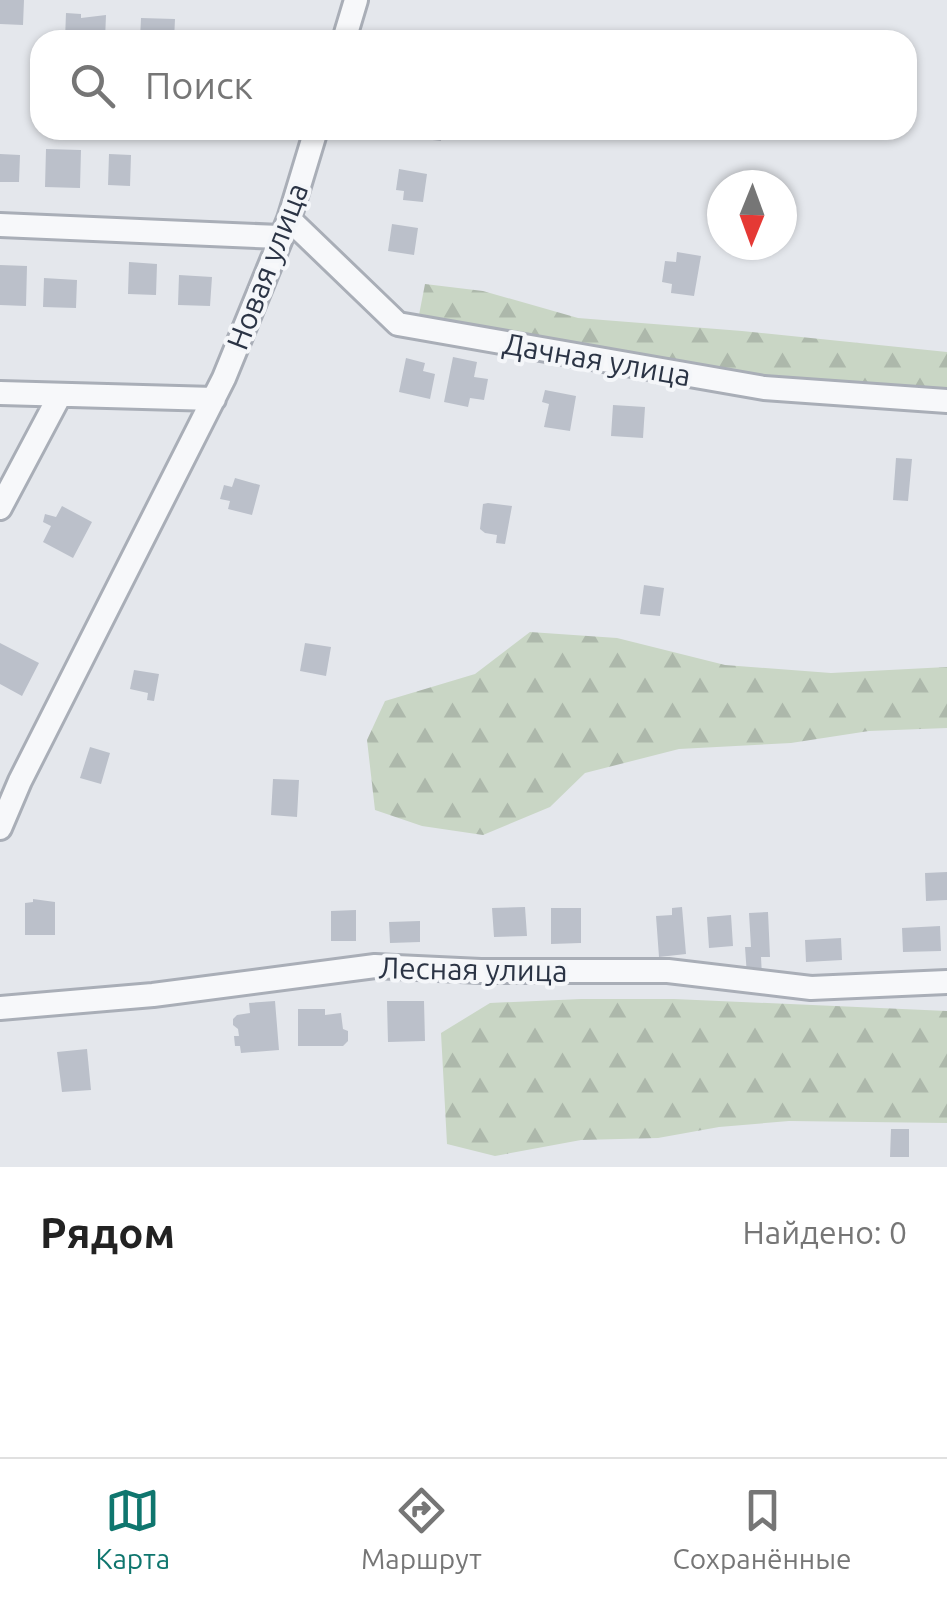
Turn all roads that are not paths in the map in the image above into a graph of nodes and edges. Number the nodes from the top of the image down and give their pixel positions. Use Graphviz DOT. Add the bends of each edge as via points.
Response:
graph roads {
  1 [pos="356,0"];
  2 [pos="347,30"];
  3 [pos="313,140"];
  4 [pos="0,225"];
  5 [pos="284,228"];
  6 [pos="0,393"];
  7 [pos="60,395"];
  8 [pos="214,400"];
  9 [pos="947,402"];
  10 [pos="0,508"];
  11 [pos="0,828"];
  12 [pos="947,982"];
  13 [pos="0,1008"];
  1 -- 2 [label="street"];
  3 -- 5 [label="street, Новая улица"];
  4 -- 5 [label="street"];
  5 -- 8 [label="street, Новая улица"];
  5 -- 9 [label="street, Дачная улица" via="398,324 764,388"];
  6 -- 7 [label="street"];
  7 -- 8 [label="street"];
  7 -- 10 [label="street"];
  8 -- 11 [label="street, Новая улица"];
  12 -- 13 [label="street, Лесная улица" via="811,988 668,971 375,966"];
}
